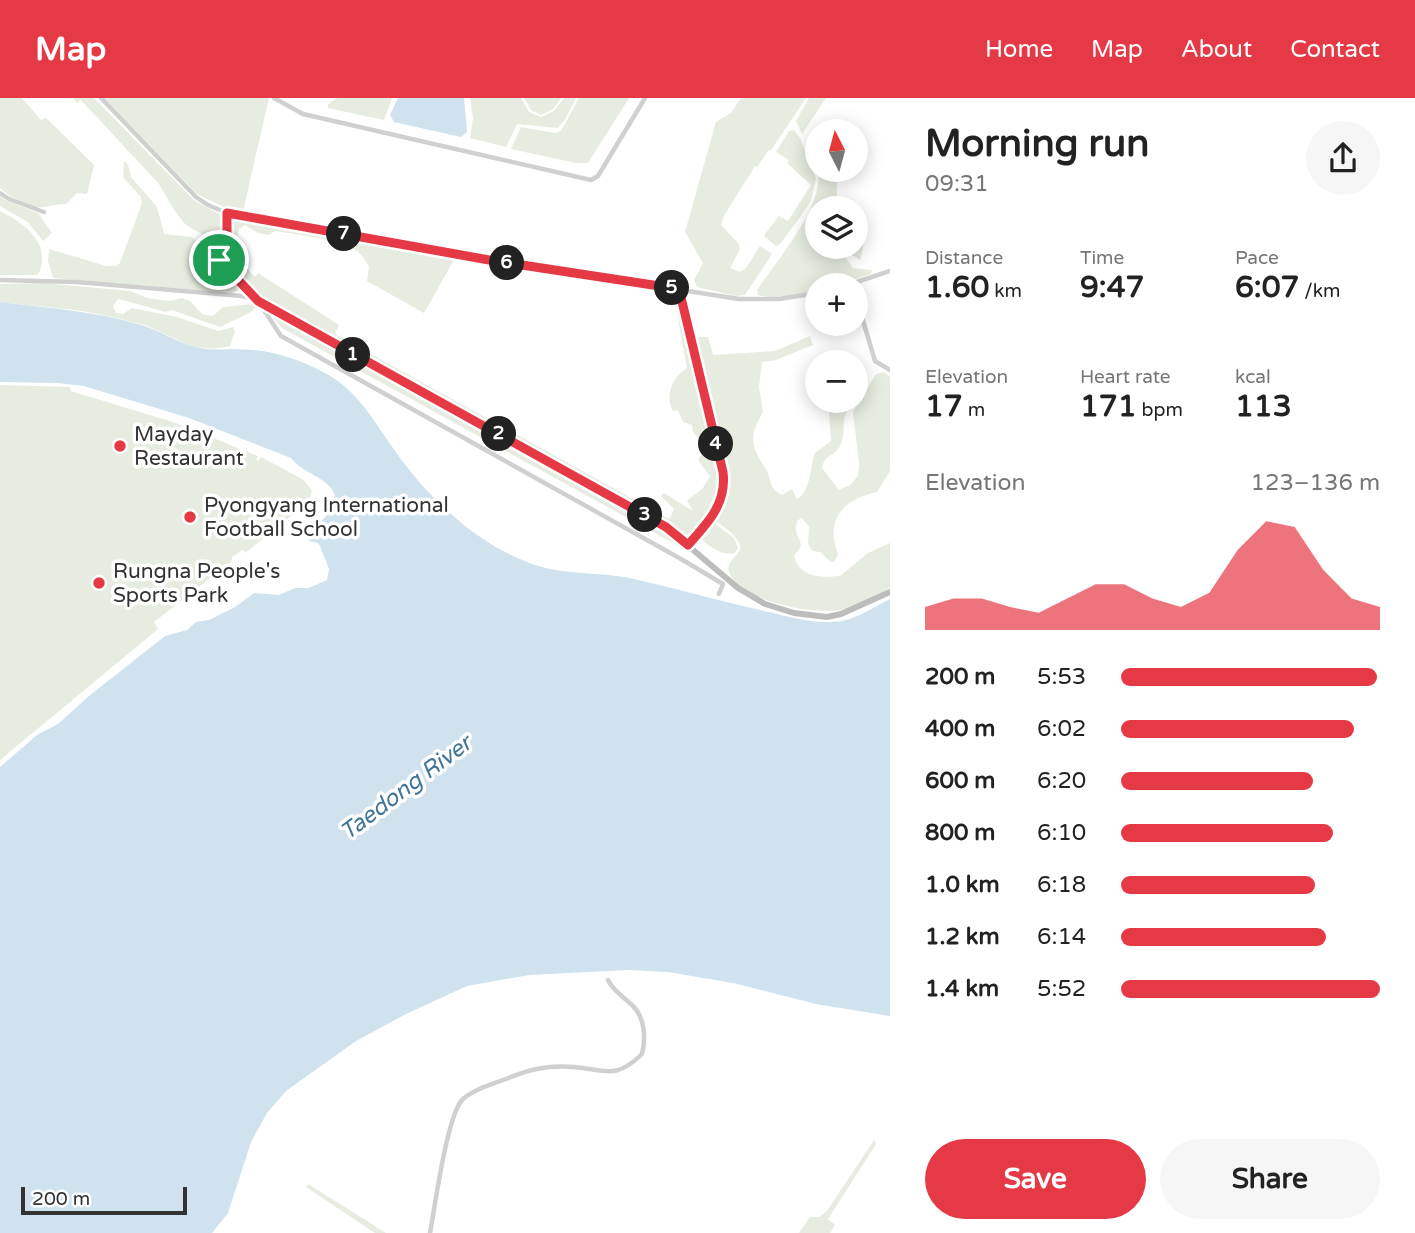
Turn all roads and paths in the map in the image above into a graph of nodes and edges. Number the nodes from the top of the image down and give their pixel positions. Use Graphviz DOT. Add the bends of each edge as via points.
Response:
graph roads {
  1 [pos="101,98"];
  2 [pos="274,98"];
  3 [pos="645,98"];
  4 [pos="0,192"];
  5 [pos="44,212"];
  6 [pos="227,213"];
  7 [pos="890,271"];
  8 [pos="868,279"];
  9 [pos="0,280"];
  10 [pos="679,289"];
  11 [pos="805,295"];
  12 [pos="258,301"];
  13 [pos="868,336"];
  14 [pos="890,370"];
  15 [pos="688,545"];
  16 [pos="890,592"];
  17 [pos="719,594"];
  18 [pos="608,980"];
  19 [pos="430,1233"];
  1 -- 6 [label="street" via="196,197"];
  2 -- 3 [label="street" via="313,117 591,180 598,176"];
  4 -- 5 [label="street" via="9,200"];
  6 -- 10 [label="street"];
  6 -- 12 [label="street" via="227,243 219,260"];
  7 -- 8 [label="street"];
  9 -- 12 [label="street" via="77,282"];
  10 -- 11 [label="street" via="739,299"];
  10 -- 15 [label="street" via="724,486 716,509"];
  12 -- 15 [label="street" via="666,527"];
  12 -- 17 [label="street" via="281,336 681,559 723,584"];
  13 -- 14 [label="street" via="875,361"];
  15 -- 16 [label="street" via="738,588 787,611 827,618"];
  18 -- 19 [label="street" via="640,1016 645,1035 642,1054 614,1072 537,1067 464,1098 452,1119"];
}
